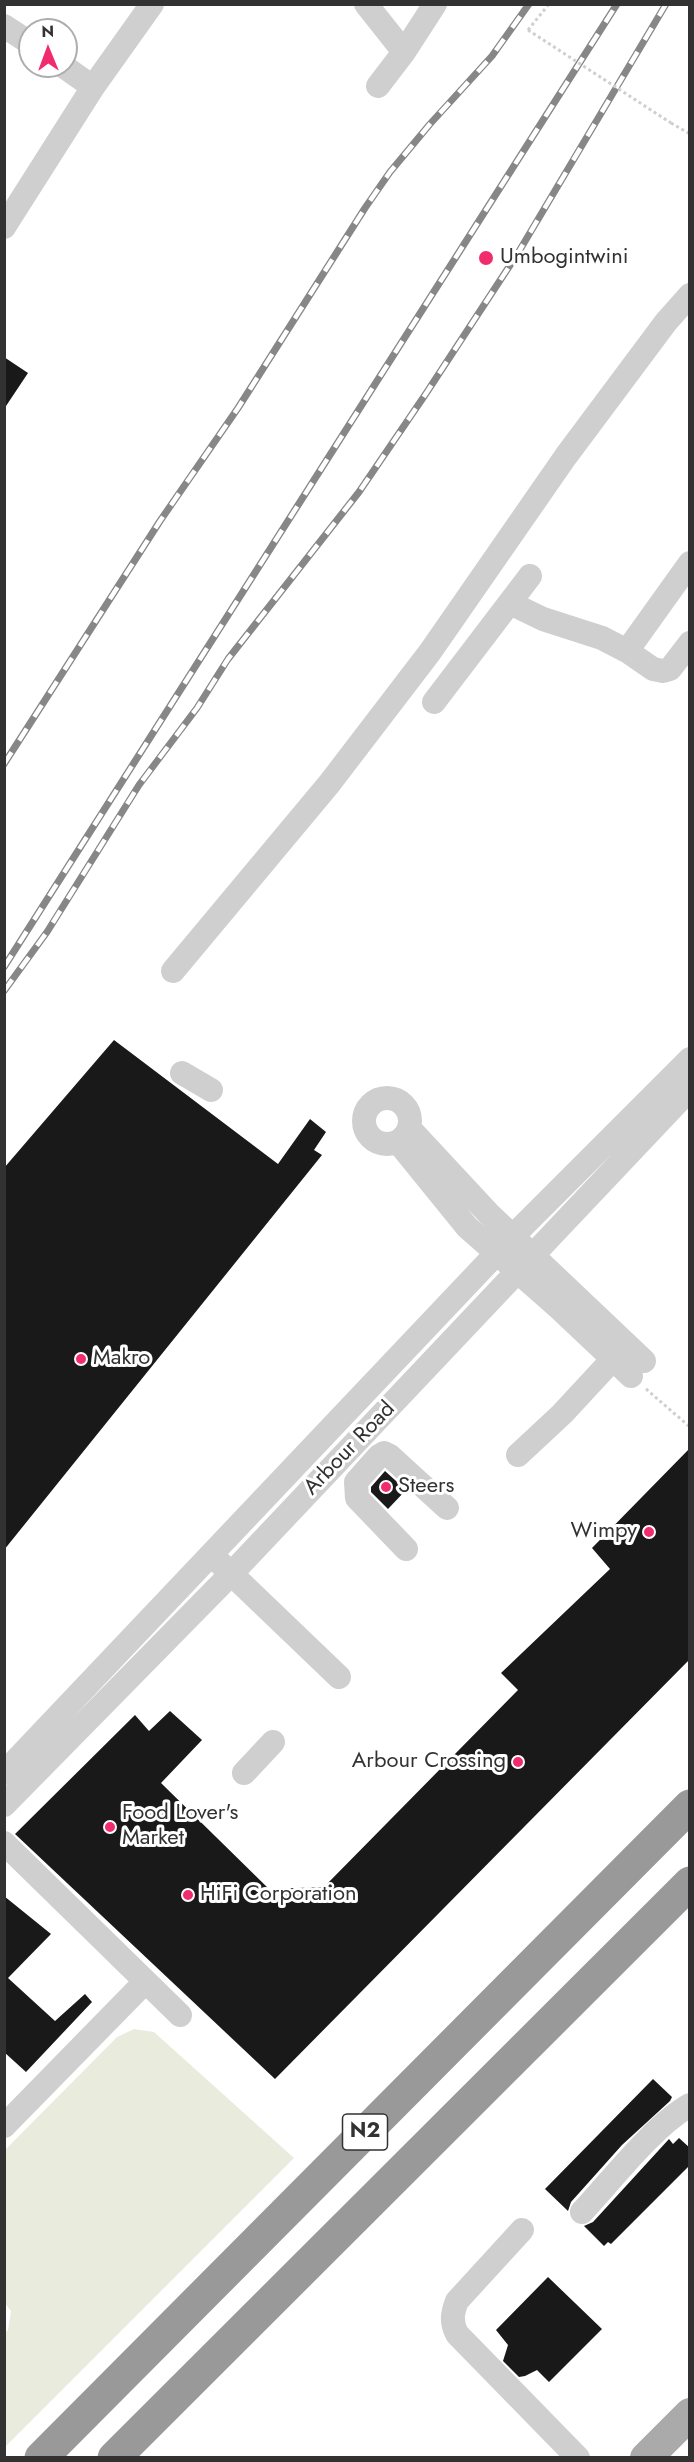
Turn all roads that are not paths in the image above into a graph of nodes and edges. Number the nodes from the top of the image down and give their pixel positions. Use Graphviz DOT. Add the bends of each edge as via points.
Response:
graph roads {
  1 [pos="152,4"];
  2 [pos="366,4"];
  3 [pos="435,4"];
  4 [pos="4,26"];
  5 [pos="18,35"];
  6 [pos="404,52"];
  7 [pos="78,76"];
  8 [pos="378,86"];
  9 [pos="93,87"];
  10 [pos="4,227"];
  11 [pos="690,295"];
  12 [pos="690,563"];
  13 [pos="530,576"];
  14 [pos="510,603"];
  15 [pos="453,618"];
  16 [pos="479,643"];
  17 [pos="690,643"];
  18 [pos="627,651"];
  19 [pos="434,702"];
  20 [pos="173,971"];
  21 [pos="690,1059"];
  22 [pos="182,1073"];
  23 [pos="690,1089"];
  24 [pos="211,1090"];
  25 [pos="371,1159"];
  26 [pos="424,1174"];
  27 [pos="513,1236"];
  28 [pos="496,1254"];
  29 [pos="526,1264"];
  30 [pos="613,1359"];
  31 [pos="518,1455"];
  32 [pos="447,1508"];
  33 [pos="406,1549"];
  34 [pos="211,1554"];
  35 [pos="232,1573"];
  36 [pos="339,1677"];
  37 [pos="273,1742"];
  38 [pos="4,1773"];
  39 [pos="244,1773"];
  40 [pos="4,1805"];
  41 [pos="690,1806"];
  42 [pos="4,1844"];
  43 [pos="690,1883"];
  44 [pos="145,1982"];
  45 [pos="180,2015"];
  46 [pos="690,2106"];
  47 [pos="4,2126"];
  48 [pos="582,2212"];
  49 [pos="522,2230"];
  50 [pos="690,2414"];
  51 [pos="41,2457"];
  52 [pos="114,2457"];
  53 [pos="578,2457"];
  54 [pos="646,2457"];
  1 -- 9 [label="street"];
  2 -- 6 [label="street"];
  3 -- 6 [label="street"];
  4 -- 5 [label="street"];
  6 -- 8 [label="street"];
  7 -- 9 [label="street"];
  9 -- 10 [label="street"];
  11 -- 15 [label="street" via="566,456"];
  12 -- 18 [label="street"];
  13 -- 14 [label="street"];
  14 -- 16 [label="street"];
  14 -- 18 [label="street"];
  15 -- 16 [label="street"];
  15 -- 20 [label="street" via="329,784"];
  16 -- 19 [label="street"];
  17 -- 18 [label="street" via="675,664 663,671 653,669"];
  21 -- 27 [label="street, Arbour Road"];
  22 -- 24 [label="street"];
  23 -- 29 [label="street, Arbour Road"];
  25 -- 26 [label="street" via="397,1159"];
  26 -- 27 [label="street" via="403,1135"];
  26 -- 28 [label="street" via="467,1227"];
  27 -- 28 [label="street, Arbour Road"];
  27 -- 29 [label="street"];
  28 -- 29 [label="street"];
  28 -- 34 [label="street, Arbour Road"];
  29 -- 30 [label="street" via="559,1308"];
  29 -- 30 [label="street" via="637,1369"];
  29 -- 35 [label="street, Arbour Road"];
  30 -- 31 [label="street"];
  32 -- 33 [label="street" via="390,1456 380,1456 356,1482 357,1498"];
  34 -- 35 [label="street"];
  34 -- 38 [label="street, Arbour Road"];
  35 -- 36 [label="street"];
  35 -- 40 [label="street, Arbour Road"];
  37 -- 39 [label="street"];
  41 -- 51 [label="highway, N2"];
  42 -- 44 [label="street"];
  43 -- 52 [label="highway, N2"];
  44 -- 45 [label="street"];
  44 -- 47 [label="street"];
  46 -- 48 [label="street" via="660,2129"];
  49 -- 53 [label="street" via="457,2301 452,2324 457,2334"];
  50 -- 54 [label="main road"];
}
